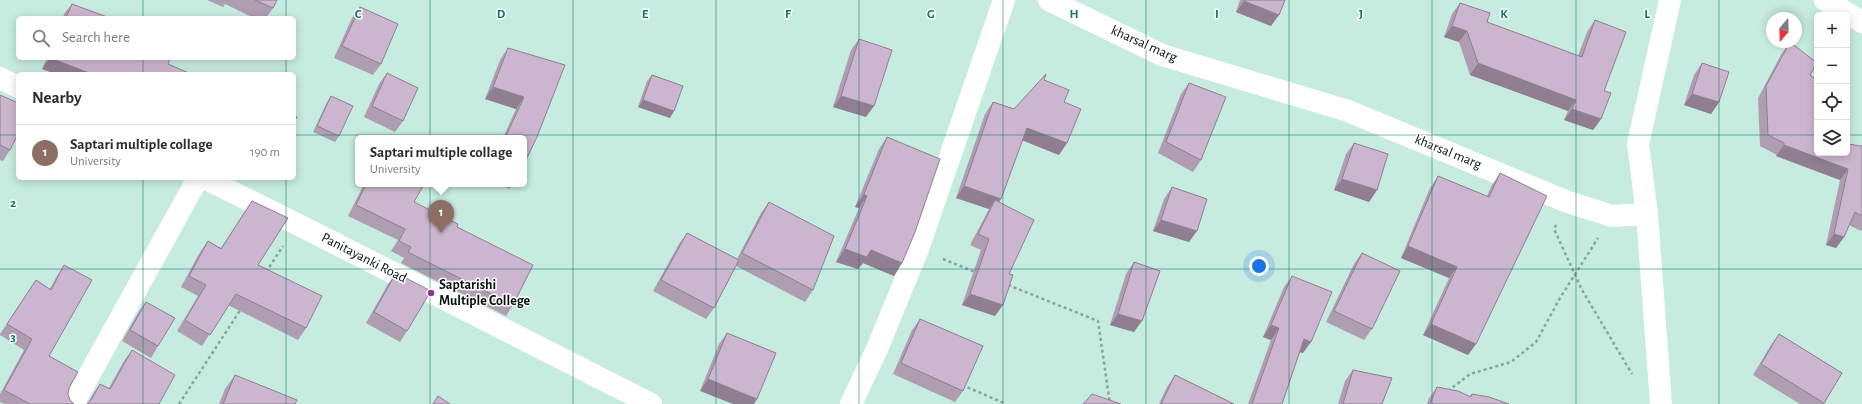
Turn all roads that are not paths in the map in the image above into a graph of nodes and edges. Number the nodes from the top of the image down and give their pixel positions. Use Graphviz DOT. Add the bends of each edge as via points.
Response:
graph roads {
  1 [pos="1004,0"];
  2 [pos="1049,0"];
  3 [pos="1670,0"];
  4 [pos="1825,0"];
  5 [pos="1862,22"];
  6 [pos="0,78"];
  7 [pos="16,86"];
  8 [pos="197,180"];
  9 [pos="208,180"];
  10 [pos="1647,214"];
  11 [pos="72,404"];
  12 [pos="651,404"];
  13 [pos="851,404"];
  14 [pos="1661,404"];
  1 -- 13 [label="street" via="918,249"];
  2 -- 10 [label="street, kharsal marg" via="1162,55 1348,111 1568,202 1612,216"];
  3 -- 10 [label="street" via="1638,144"];
  4 -- 5 [label="street"];
  6 -- 7 [label="street"];
  8 -- 11 [label="street"];
  9 -- 12 [label="street, Panitayanki Road"];
  10 -- 14 [label="street"];
}
